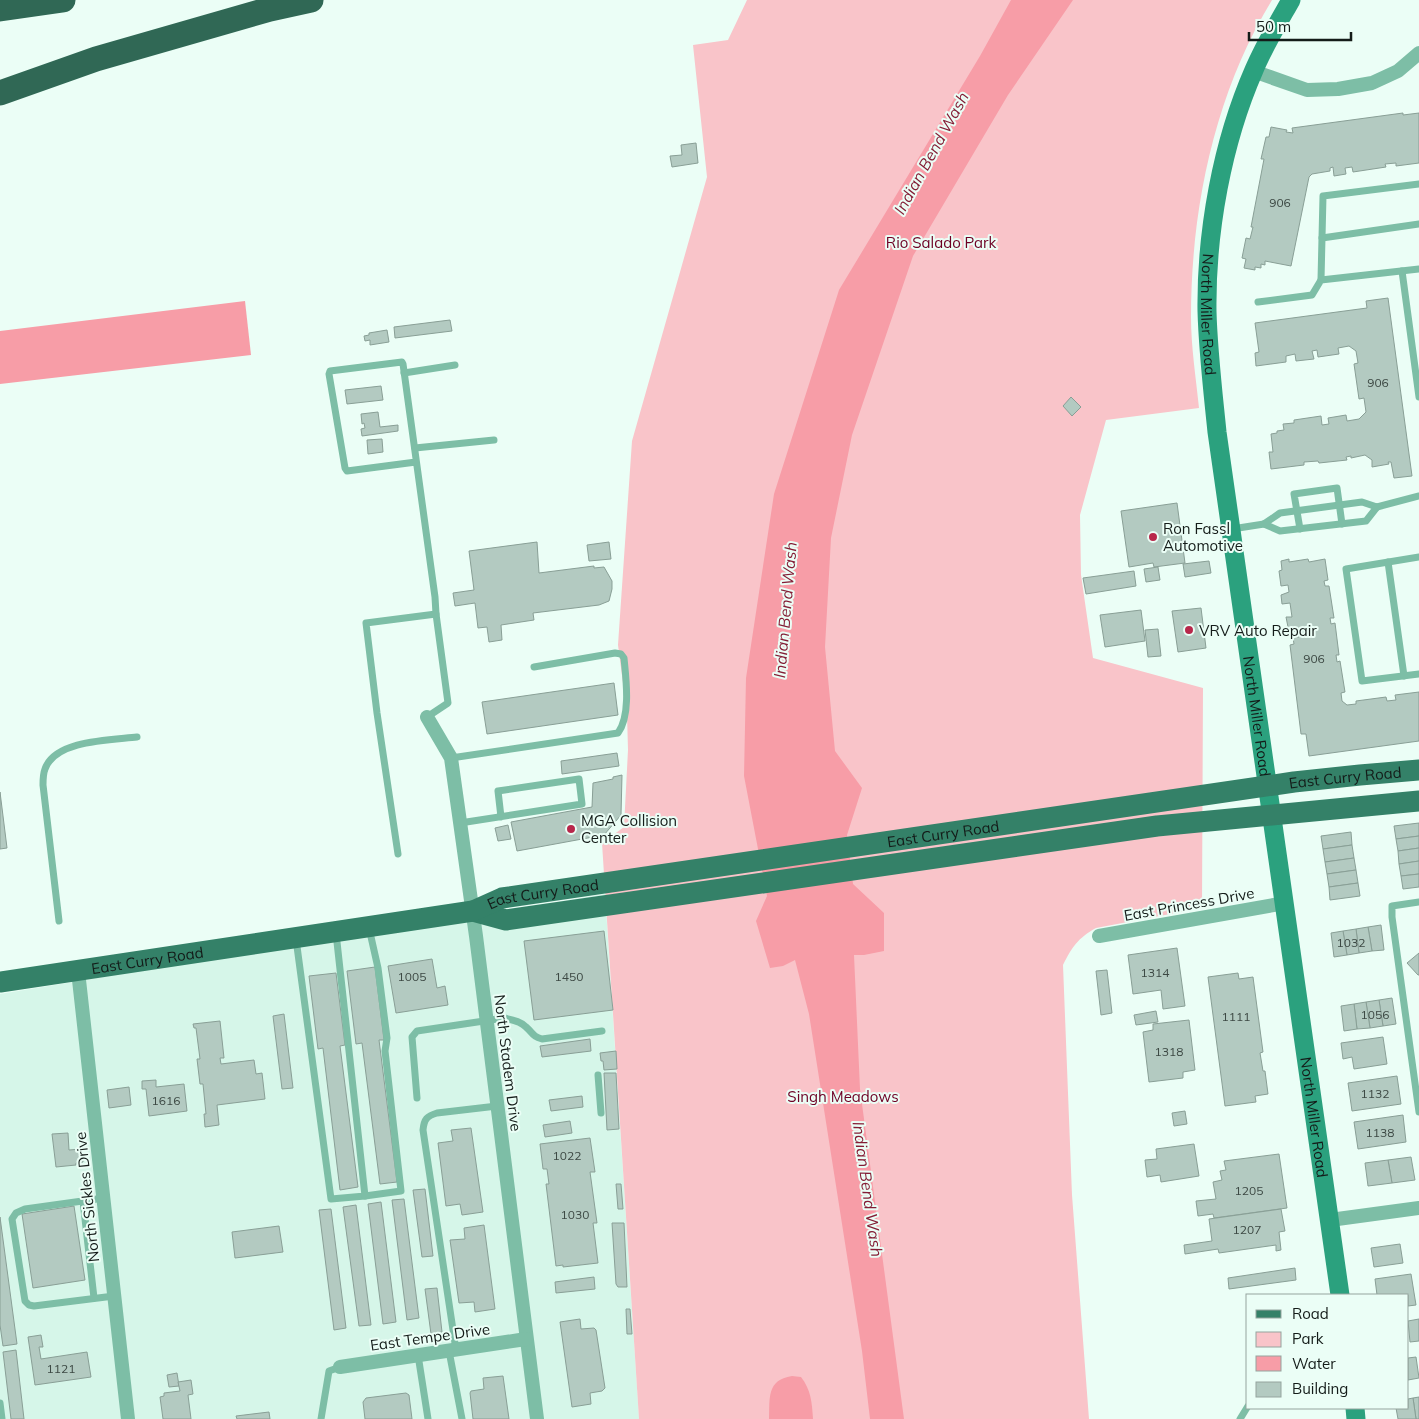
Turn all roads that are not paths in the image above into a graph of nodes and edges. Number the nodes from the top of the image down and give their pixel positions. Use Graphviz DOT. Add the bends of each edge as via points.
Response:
graph roads {
  1 [pos="63,0"];
  2 [pos="311,0"];
  3 [pos="1291,0"];
  4 [pos="0,8"];
  5 [pos="1419,53"];
  6 [pos="1253,71"];
  7 [pos="0,93"];
  8 [pos="1419,184"];
  9 [pos="1419,224"];
  10 [pos="1322,238"];
  11 [pos="1419,269"];
  12 [pos="1402,271"];
  13 [pos="1321,280"];
  14 [pos="1258,302"];
  15 [pos="456,365"];
  16 [pos="1417,369"];
  17 [pos="404,373"];
  18 [pos="1419,397"];
  19 [pos="494,440"];
  20 [pos="414,448"];
  21 [pos="416,462"];
  22 [pos="1419,496"];
  23 [pos="1339,505"];
  24 [pos="1377,507"];
  25 [pos="1298,511"];
  26 [pos="1264,524"];
  27 [pos="1342,524"];
  28 [pos="1232,529"];
  29 [pos="1300,529"];
  30 [pos="1419,557"];
  31 [pos="1388,562"];
  32 [pos="436,614"];
  33 [pos="534,667"];
  34 [pos="1419,674"];
  35 [pos="1404,676"];
  36 [pos="427,717"];
  37 [pos="137,737"];
  38 [pos="451,758"];
  39 [pos="1419,770"];
  40 [pos="1267,787"];
  41 [pos="1419,800"];
  42 [pos="1271,814"];
  43 [pos="502,817"];
  44 [pos="460,823"];
  45 [pos="398,854"];
  46 [pos="1419,902"];
  47 [pos="1285,903"];
  48 [pos="472,912"];
  49 [pos="59,921"];
  50 [pos="368,928"];
  51 [pos="336,932"];
  52 [pos="1099,936"];
  53 [pos="296,939"];
  54 [pos="78,971"];
  55 [pos="0,982"];
  56 [pos="486,1022"];
  57 [pos="602,1031"];
  58 [pos="598,1075"];
  59 [pos="417,1098"];
  60 [pos="497,1106"];
  61 [pos="1419,1112"];
  62 [pos="601,1113"];
  63 [pos="365,1196"];
  64 [pos="104,1198"];
  65 [pos="83,1201"];
  66 [pos="1419,1208"];
  67 [pos="1330,1220"];
  68 [pos="1340,1294"];
  69 [pos="114,1296"];
  70 [pos="94,1298"];
  71 [pos="526,1339"];
  72 [pos="452,1350"];
  73 [pos="418,1355"];
  74 [pos="340,1367"];
  75 [pos="0,1403"];
  76 [pos="2,1419"];
  77 [pos="128,1419"];
  78 [pos="321,1419"];
  79 [pos="428,1419"];
  80 [pos="462,1419"];
  81 [pos="537,1419"];
  1 -- 4 [label="highway"];
  2 -- 7 [label="highway" via="96,59"];
  3 -- 6 [label="street, North Miller Road"];
  5 -- 6 [label="street" via="1398,71 1372,83 1338,89 1307,90"];
  6 -- 28 [label="street, North Miller Road" via="1235,122 1219,185 1207,309 1217,432"];
  8 -- 10 [label="lane" via="1323,196"];
  9 -- 10 [label="lane"];
  10 -- 13 [label="lane"];
  11 -- 12 [label="lane"];
  12 -- 13 [label="lane"];
  12 -- 16 [label="lane"];
  13 -- 14 [label="lane" via="1312,295"];
  15 -- 17 [label="lane"];
  16 -- 18 [label="lane"];
  17 -- 20 [label="lane"];
  17 -- 21 [label="lane" via="400,361 333,369 329,374 346,471"];
  19 -- 20 [label="lane"];
  20 -- 21 [label="lane"];
  21 -- 32 [label="lane"];
  22 -- 24 [label="lane"];
  23 -- 24 [label="lane" via="1362,502"];
  23 -- 25 [label="lane"];
  23 -- 25 [label="lane" via="1337,488 1294,494"];
  23 -- 27 [label="lane"];
  24 -- 27 [label="lane" via="1366,521"];
  25 -- 26 [label="lane" via="1280,513"];
  25 -- 29 [label="lane"];
  26 -- 28 [label="lane"];
  26 -- 29 [label="lane" via="1280,531"];
  27 -- 29 [label="lane"];
  28 -- 40 [label="street, North Miller Road"];
  30 -- 31 [label="lane"];
  31 -- 35 [label="lane"];
  31 -- 35 [label="lane" via="1346,568 1362,681"];
  32 -- 36 [label="lane" via="448,702"];
  32 -- 45 [label="lane" via="366,623"];
  33 -- 38 [label="lane" via="621,654 626,692 623,727 618,733"];
  34 -- 35 [label="lane"];
  36 -- 38 [label="street, North Stadem Drive"];
  37 -- 49 [label="lane" via="63,750 52,757 45,769 43,785"];
  38 -- 44 [label="street, North Stadem Drive"];
  39 -- 40 [label="main road, East Curry Road"];
  40 -- 42 [label="street, North Miller Road"];
  40 -- 48 [label="main road, East Curry Road" via="502,898"];
  41 -- 42 [label="main road, East Curry Road"];
  42 -- 47 [label="street, North Miller Road"];
  42 -- 48 [label="main road, East Curry Road" via="1157,826 506,920"];
  43 -- 43 [label="lane" via="582,804 579,779 498,791"];
  43 -- 44 [label="lane"];
  44 -- 48 [label="street, North Stadem Drive"];
  46 -- 61 [label="lane" via="1392,906"];
  47 -- 52 [label="street, East Princess Drive"];
  47 -- 67 [label="street, North Miller Road"];
  48 -- 50 [label="main road, East Curry Road"];
  48 -- 56 [label="street, North Stadem Drive"];
  50 -- 51 [label="main road, East Curry Road"];
  50 -- 63 [label="lane" via="378,968 387,1038 400,1191"];
  51 -- 53 [label="main road, East Curry Road"];
  51 -- 63 [label="lane"];
  53 -- 54 [label="main road, East Curry Road"];
  53 -- 63 [label="lane" via="331,1199"];
  54 -- 55 [label="main road, East Curry Road"];
  54 -- 64 [label="street, North Sickles Drive"];
  56 -- 57 [label="lane" via="504,1018 516,1021 533,1036 542,1039"];
  56 -- 59 [label="lane" via="417,1031 412,1037"];
  56 -- 60 [label="street, North Stadem Drive"];
  58 -- 62 [label="lane"];
  60 -- 71 [label="street, North Stadem Drive"];
  60 -- 72 [label="lane" via="437,1113 424,1121"];
  64 -- 65 [label="lane"];
  64 -- 69 [label="street, North Sickles Drive"];
  65 -- 70 [label="lane"];
  65 -- 70 [label="lane" via="25,1209 12,1219 22,1288 29,1305"];
  66 -- 67 [label="street"];
  67 -- 68 [label="street, North Miller Road"];
  69 -- 70 [label="lane"];
  69 -- 77 [label="street, North Sickles Drive"];
  71 -- 72 [label="street, East Tempe Drive"];
  71 -- 81 [label="street, North Stadem Drive"];
  72 -- 73 [label="street, East Tempe Drive"];
  72 -- 80 [label="lane"];
  73 -- 74 [label="street, East Tempe Drive"];
  73 -- 79 [label="lane"];
  74 -- 78 [label="lane" via="329,1371"];
  75 -- 76 [label="lane"];
}
